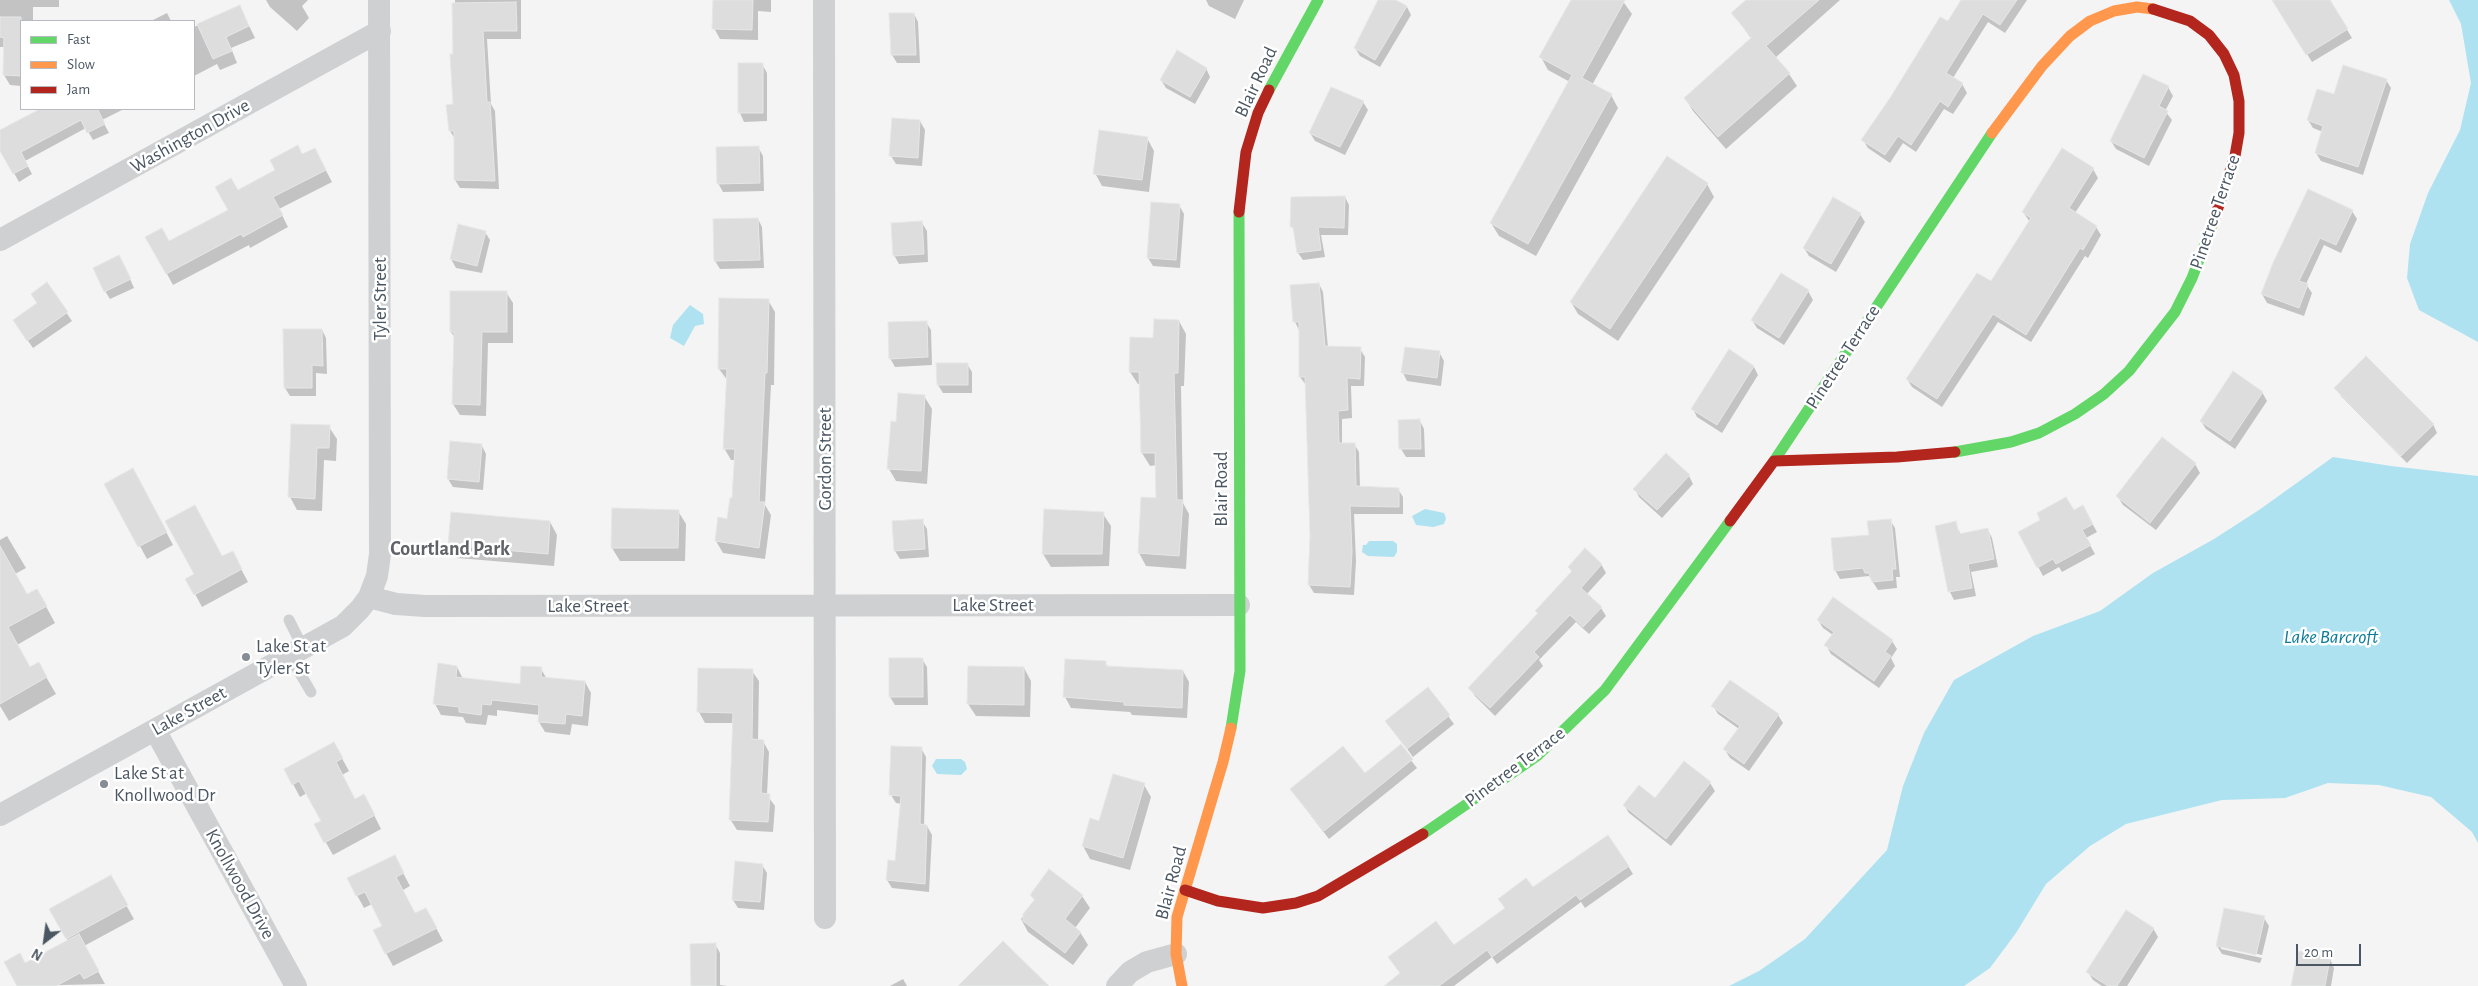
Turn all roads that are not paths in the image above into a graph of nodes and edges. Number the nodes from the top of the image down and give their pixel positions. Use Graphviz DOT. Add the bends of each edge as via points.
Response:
graph roads {
  1 [pos="379,0"];
  2 [pos="824,0"];
  3 [pos="1318,0"];
  4 [pos="2127,4"];
  5 [pos="380,31"];
  6 [pos="0,240"];
  7 [pos="1774,461"];
  8 [pos="369,597"];
  9 [pos="1239,604"];
  10 [pos="826,606"];
  11 [pos="289,620"];
  12 [pos="296,652"];
  13 [pos="311,692"];
  14 [pos="155,730"];
  15 [pos="2,810"];
  16 [pos="1185,890"];
  17 [pos="825,918"];
  18 [pos="1176,954"];
  19 [pos="296,986"];
  20 [pos="1117,986"];
  21 [pos="1182,986"];
  1 -- 5 [label="street, Tyler Street"];
  2 -- 10 [label="street, Gordon Street"];
  3 -- 9 [label="street, Blair Road" via="1258,113 1246,152 1241,190"];
  4 -- 7 [label="street, Pinetree Terrace" via="2090,21 2070,36 2042,66 1988,138"];
  4 -- 7 [label="street, Pinetree Terrace" via="2164,11 2190,21 2209,35 2224,54 2234,75 2239,101 2239,133 2222,200 2192,278 2175,312 2156,339 2104,394 2039,433 2011,442 1962,451 1897,457"];
  5 -- 6 [label="street, Washington Drive"];
  5 -- 8 [label="street, Tyler Street" via="380,554 377,576"];
  7 -- 16 [label="street, Pinetree Terrace" via="1605,690 1544,750 1513,774 1422,835 1318,896 1264,908 1218,901"];
  8 -- 10 [label="street, Lake Street" via="396,604 425,606"];
  8 -- 12 [label="street, Lake Street" via="343,626"];
  9 -- 10 [label="street, Lake Street"];
  9 -- 16 [label="street, Blair Road" via="1240,671 1234,713"];
  10 -- 17 [label="street, Gordon Street"];
  11 -- 12 [label="lane"];
  12 -- 13 [label="lane"];
  12 -- 14 [label="street, Lake Street"];
  14 -- 15 [label="street, Lake Street"];
  14 -- 19 [label="street, Knollwood Drive"];
  16 -- 18 [label="street, Blair Road" via="1177,917"];
  18 -- 20 [label="street" via="1147,962 1130,972"];
  18 -- 21 [label="street, Blair Road"];
}
